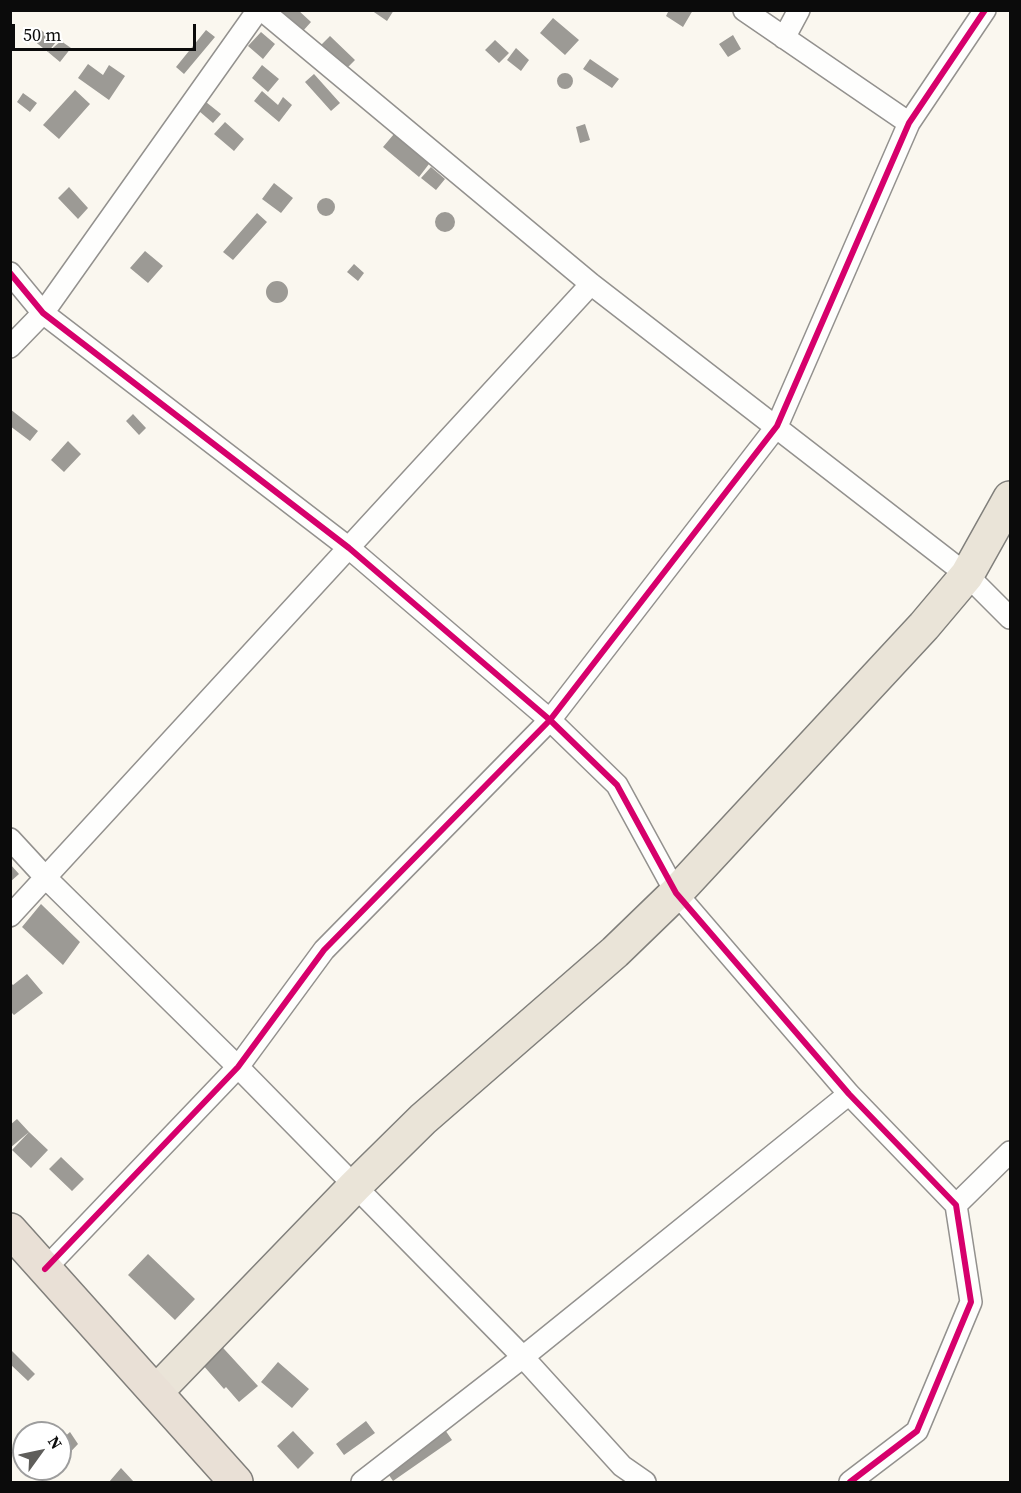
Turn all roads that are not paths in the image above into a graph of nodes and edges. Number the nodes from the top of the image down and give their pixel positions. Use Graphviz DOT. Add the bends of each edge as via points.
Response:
graph roads {
  1 [pos="260,10"];
  2 [pos="744,10"];
  3 [pos="799,10"];
  4 [pos="985,10"];
  5 [pos="784,38"];
  6 [pos="909,123"];
  7 [pos="10,273"];
  8 [pos="591,284"];
  9 [pos="43,313"];
  10 [pos="10,347"];
  11 [pos="777,426"];
  12 [pos="1011,498"];
  13 [pos="349,548"];
  14 [pos="967,575"];
  15 [pos="1011,618"];
  16 [pos="550,720"];
  17 [pos="10,839"];
  18 [pos="46,878"];
  19 [pos="676,893"];
  20 [pos="10,916"];
  21 [pos="238,1067"];
  22 [pos="849,1094"];
  23 [pos="1011,1152"];
  24 [pos="355,1186"];
  25 [pos="956,1205"];
  26 [pos="10,1230"];
  27 [pos="45,1269"];
  28 [pos="523,1357"];
  29 [pos="156,1392"];
  30 [pos="236,1482"];
  31 [pos="362,1482"];
  32 [pos="645,1482"];
  33 [pos="850,1482"];
  1 -- 8 [label="street"];
  1 -- 9 [label="street"];
  2 -- 5 [label="street"];
  3 -- 5 [label="street"];
  4 -- 6 [label="street"];
  5 -- 6 [label="street"];
  6 -- 11 [label="street"];
  7 -- 9 [label="street"];
  8 -- 11 [label="street"];
  8 -- 13 [label="street"];
  9 -- 10 [label="street"];
  9 -- 13 [label="street"];
  11 -- 14 [label="street"];
  11 -- 16 [label="street"];
  12 -- 14 [label="main road"];
  13 -- 16 [label="street"];
  13 -- 18 [label="street"];
  14 -- 15 [label="street"];
  14 -- 19 [label="main road"];
  16 -- 19 [label="street" via="617,785"];
  16 -- 21 [label="street" via="324,950"];
  17 -- 18 [label="street"];
  18 -- 20 [label="street"];
  18 -- 21 [label="street"];
  19 -- 22 [label="street"];
  19 -- 24 [label="main road" via="423,1119"];
  21 -- 24 [label="street"];
  21 -- 27 [label="street"];
  22 -- 25 [label="street"];
  22 -- 28 [label="street"];
  23 -- 25 [label="street"];
  24 -- 28 [label="street"];
  24 -- 29 [label="main road"];
  25 -- 33 [label="street" via="971,1302 917,1431"];
  26 -- 27 [label="highway"];
  27 -- 29 [label="highway"];
  28 -- 31 [label="street"];
  28 -- 32 [label="street" via="622,1466"];
  29 -- 30 [label="highway"];
}
